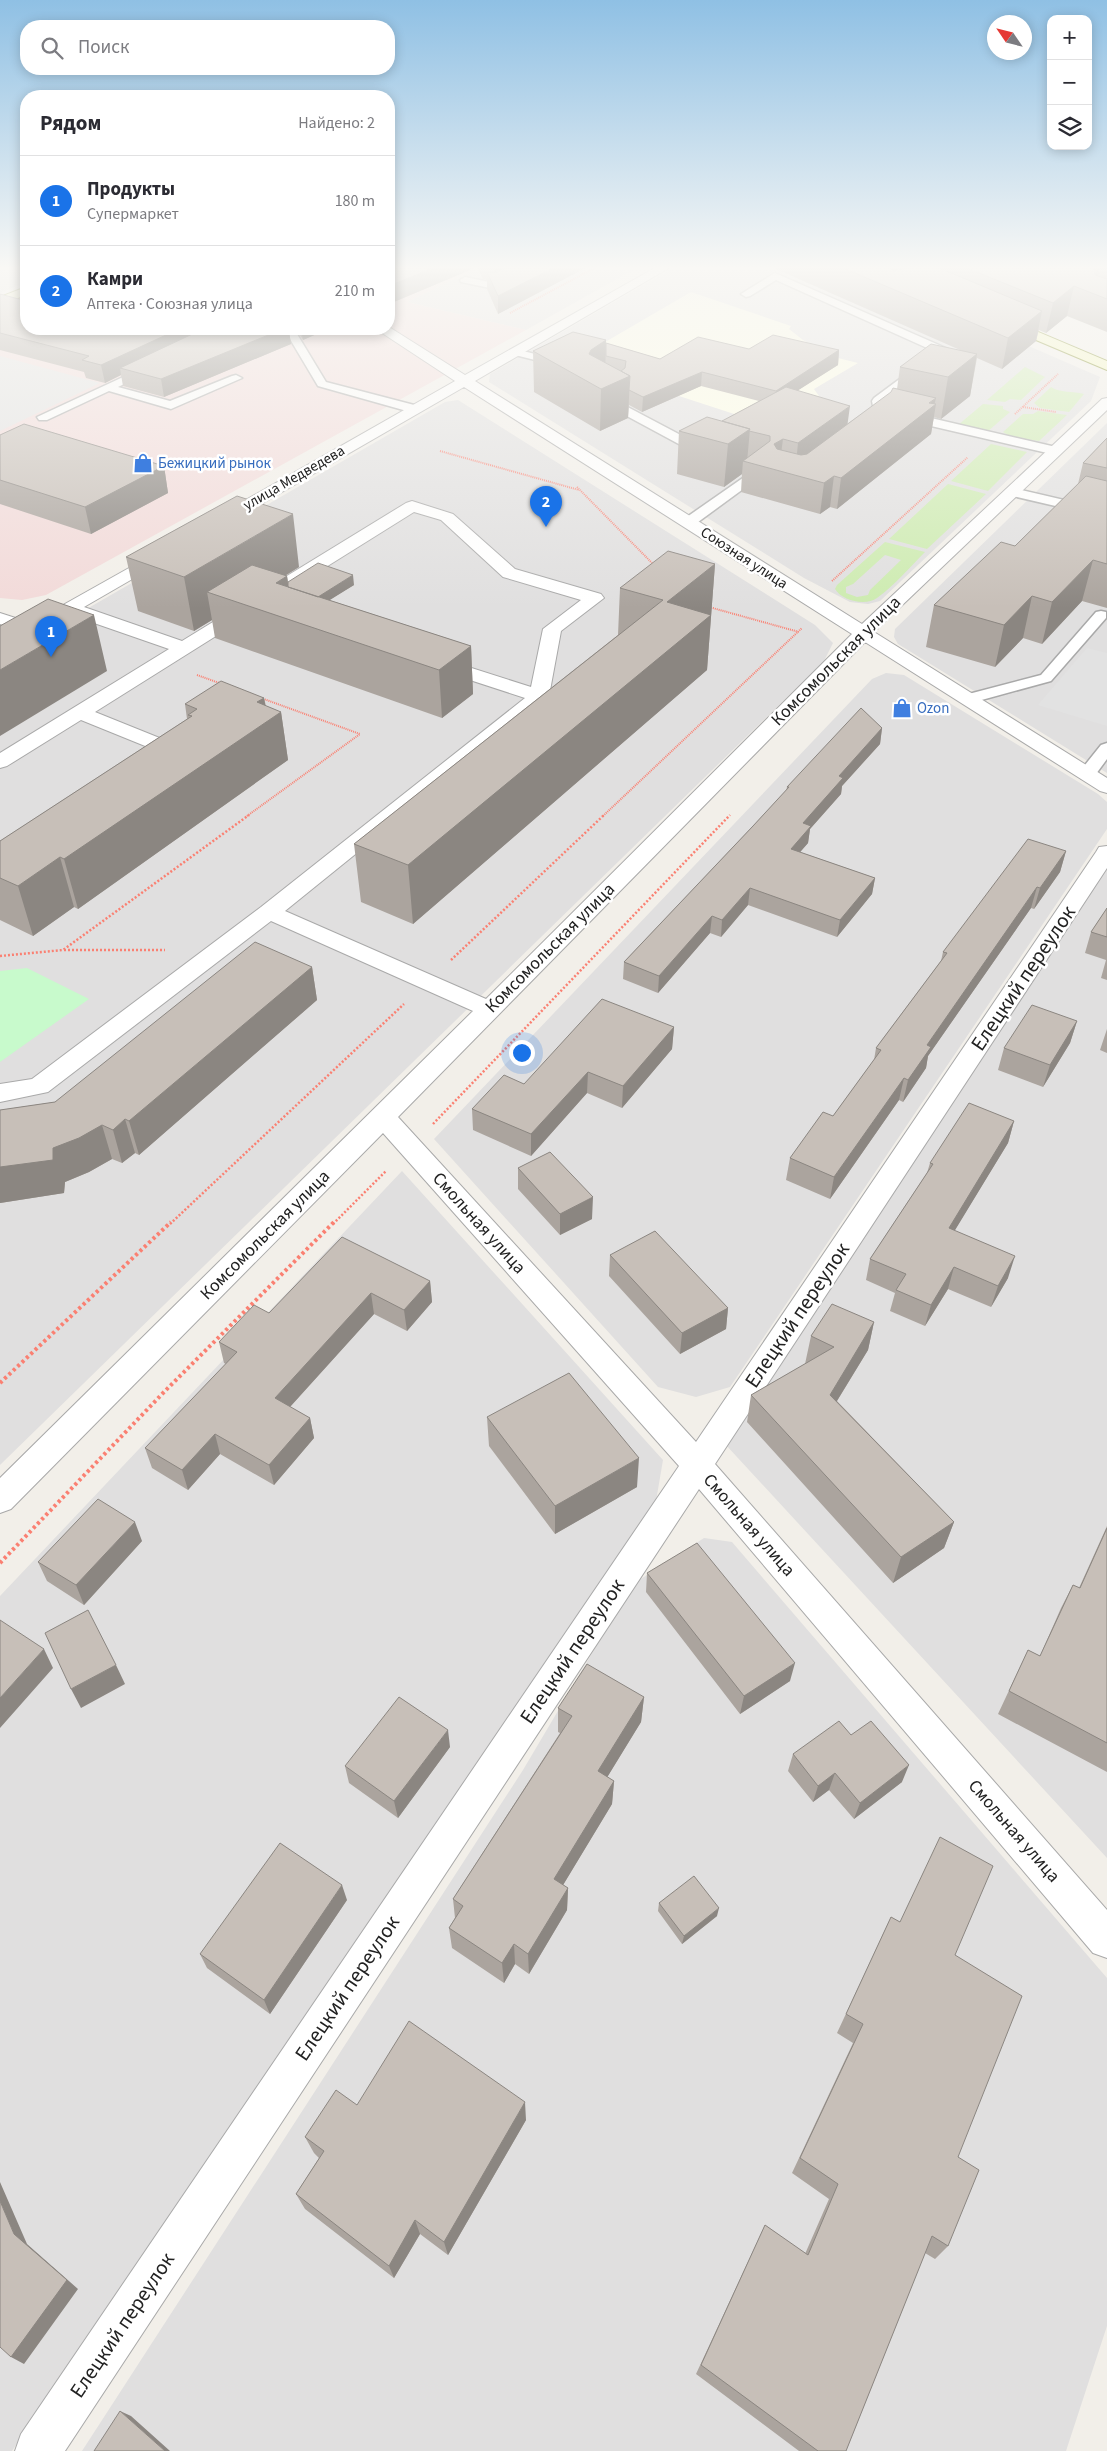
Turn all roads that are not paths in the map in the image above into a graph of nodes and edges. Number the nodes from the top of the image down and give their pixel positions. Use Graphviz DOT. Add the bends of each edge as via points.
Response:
graph roads {
  1 [pos="123,379"];
  2 [pos="233,379"];
  3 [pos="319,379"];
  4 [pos="462,379"];
  5 [pos="468,379"];
  6 [pos="907,379"];
  7 [pos="465,381"];
  8 [pos="609,386"];
  9 [pos="107,387"];
  10 [pos="1107,402"];
  11 [pos="414,409"];
  12 [pos="880,410"];
  13 [pos="44,417"];
  14 [pos="858,434"];
  15 [pos="1056,451"];
  16 [pos="713,457"];
  17 [pos="741,465"];
  18 [pos="1013,492"];
  19 [pos="1107,514"];
  20 [pos="689,522"];
  21 [pos="207,529"];
  22 [pos="173,549"];
  23 [pos="69,608"];
  24 [pos="1101,615"];
  25 [pos="0,618"];
  26 [pos="32,630"];
  27 [pos="862,634"];
  28 [pos="0,648"];
  29 [pos="184,648"];
  30 [pos="416,656"];
  31 [pos="539,696"];
  32 [pos="967,699"];
  33 [pos="81,713"];
  34 [pos="1107,748"];
  35 [pos="0,762"];
  36 [pos="1086,774"];
  37 [pos="143,780"];
  38 [pos="1107,786"];
  39 [pos="1107,852"];
  40 [pos="270,912"];
  41 [pos="490,1009"];
  42 [pos="0,1093"];
  43 [pos="384,1117"];
  44 [pos="697,1465"];
  45 [pos="0,1499"];
  46 [pos="1107,1939"];
  47 [pos="38,2451"];
  1 -- 9 [label="lane"];
  2 -- 9 [label="lane" via="171,405"];
  3 -- 11 [label="lane" via="322,384"];
  4 -- 7 [label="street, Союзная улица"];
  5 -- 7 [label="street, улица Медведева"];
  6 -- 12 [label="lane" via="878,401"];
  7 -- 11 [label="street, улица Медведева"];
  7 -- 20 [label="street, Союзная улица"];
  8 -- 16 [label="lane" via="596,394"];
  9 -- 13 [label="lane"];
  10 -- 15 [label="street, Комсомольская улица"];
  11 -- 21 [label="street, улица Медведева"];
  12 -- 14 [label="lane" via="881,417"];
  12 -- 15 [label="lane"];
  15 -- 18 [label="street, Комсомольская улица"];
  17 -- 20 [label="lane" via="760,470"];
  18 -- 19 [label="lane"];
  18 -- 27 [label="street, Комсомольская улица"];
  20 -- 27 [label="street, Союзная улица"];
  22 -- 23 [label="street"];
  23 -- 26 [label="street"];
  23 -- 29 [label="street"];
  24 -- 32 [label="lane" via="1046,678"];
  25 -- 26 [label="street"];
  26 -- 28 [label="street"];
  27 -- 32 [label="street, Союзная улица"];
  27 -- 41 [label="street, Комсомольская улица"];
  29 -- 31 [label="street" via="256,603 269,600 412,506 447,517 509,573 596,598 552,629"];
  29 -- 33 [label="street"];
  30 -- 31 [label="street"];
  31 -- 40 [label="street"];
  32 -- 36 [label="street, Союзная улица"];
  33 -- 35 [label="street"];
  33 -- 37 [label="street" via="165,747 167,765"];
  34 -- 36 [label="lane"];
  36 -- 38 [label="street, Союзная улица"];
  39 -- 44 [label="street, Елецкий переулок"];
  40 -- 41 [label="street"];
  40 -- 42 [label="street" via="39,1086"];
  41 -- 43 [label="street, Комсомольская улица"];
  43 -- 44 [label="street, Смольная улица"];
  43 -- 45 [label="street, Комсомольская улица"];
  44 -- 46 [label="street, Смольная улица"];
  44 -- 47 [label="street, Елецкий переулок"];
}
